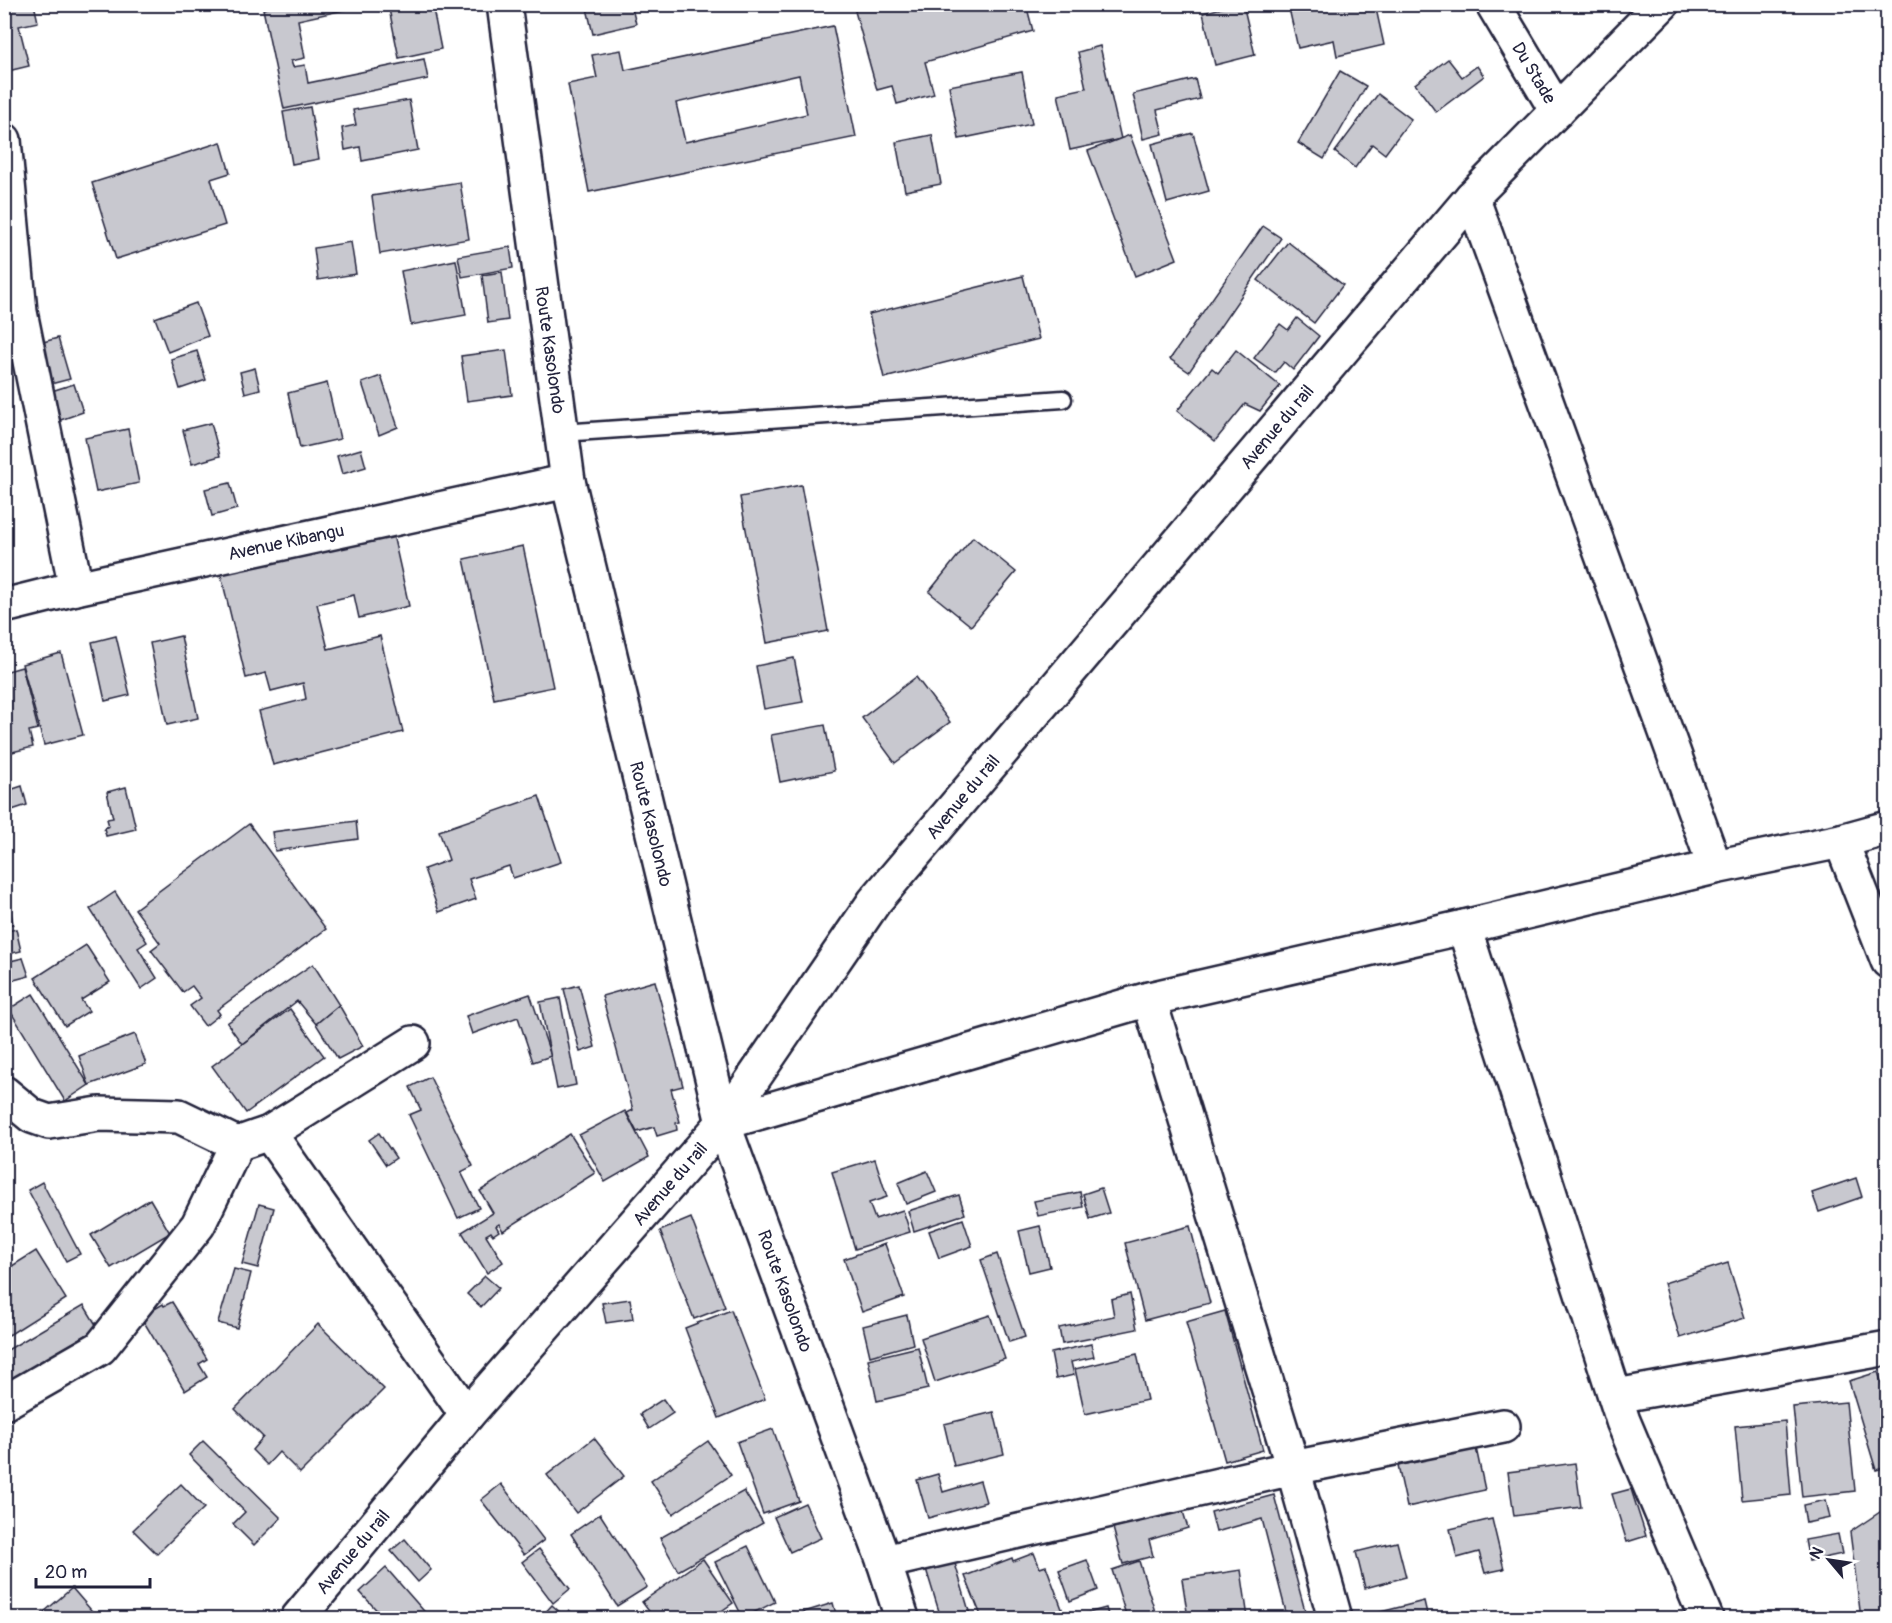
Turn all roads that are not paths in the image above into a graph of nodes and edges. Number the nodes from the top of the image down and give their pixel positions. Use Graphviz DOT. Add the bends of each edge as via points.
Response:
graph roads {
  1 [pos="504,4"];
  2 [pos="1493,4"];
  3 [pos="1662,4"];
  4 [pos="1557,111"];
  5 [pos="4,140"];
  6 [pos="1472,197"];
  7 [pos="1063,399"];
  8 [pos="561,433"];
  9 [pos="568,481"];
  10 [pos="76,588"];
  11 [pos="4,606"];
  12 [pos="1887,828"];
  13 [pos="1841,841"];
  14 [pos="1715,867"];
  15 [pos="1464,927"];
  16 [pos="1887,961"];
  17 [pos="1149,999"];
  18 [pos="413,1043"];
  19 [pos="4,1093"];
  20 [pos="723,1123"];
  21 [pos="269,1133"];
  22 [pos="237,1144"];
  23 [pos="1887,1348"];
  24 [pos="1616,1396"];
  25 [pos="4,1403"];
  26 [pos="467,1415"];
  27 [pos="1503,1426"];
  28 [pos="1293,1468"];
  29 [pos="884,1562"];
  30 [pos="298,1618"];
  31 [pos="902,1618"];
  32 [pos="1335,1618"];
  33 [pos="1706,1618"];
  1 -- 8 [label="street, Route Kasolondo"];
  2 -- 4 [label="street, Du Stade"];
  3 -- 4 [label="street, Avenue du rail"];
  4 -- 6 [label="street, Avenue du rail"];
  5 -- 10 [label="street" via="20,312"];
  6 -- 14 [label="street"];
  6 -- 20 [label="street, Avenue du rail" via="874,902"];
  7 -- 8 [label="lane"];
  8 -- 9 [label="street, Route Kasolondo"];
  9 -- 10 [label="street, Avenue Kibangu"];
  9 -- 20 [label="street, Route Kasolondo"];
  10 -- 11 [label="street, Avenue Kibangu"];
  12 -- 13 [label="street"];
  13 -- 14 [label="street"];
  13 -- 16 [label="street"];
  14 -- 15 [label="street"];
  15 -- 17 [label="street"];
  15 -- 24 [label="street"];
  17 -- 20 [label="street"];
  17 -- 28 [label="street"];
  18 -- 21 [label="street"];
  19 -- 22 [label="street" via="32,1116 49,1122 99,1114 179,1116"];
  20 -- 26 [label="street, Avenue du rail"];
  20 -- 29 [label="street, Route Kasolondo"];
  21 -- 22 [label="street"];
  21 -- 26 [label="street"];
  22 -- 25 [label="street" via="198,1225 100,1348"];
  23 -- 24 [label="street"];
  24 -- 33 [label="street"];
  26 -- 30 [label="street, Avenue du rail"];
  27 -- 28 [label="street"];
  28 -- 29 [label="street"];
  28 -- 32 [label="street"];
  29 -- 31 [label="street, Route Kasolondo"];
}
